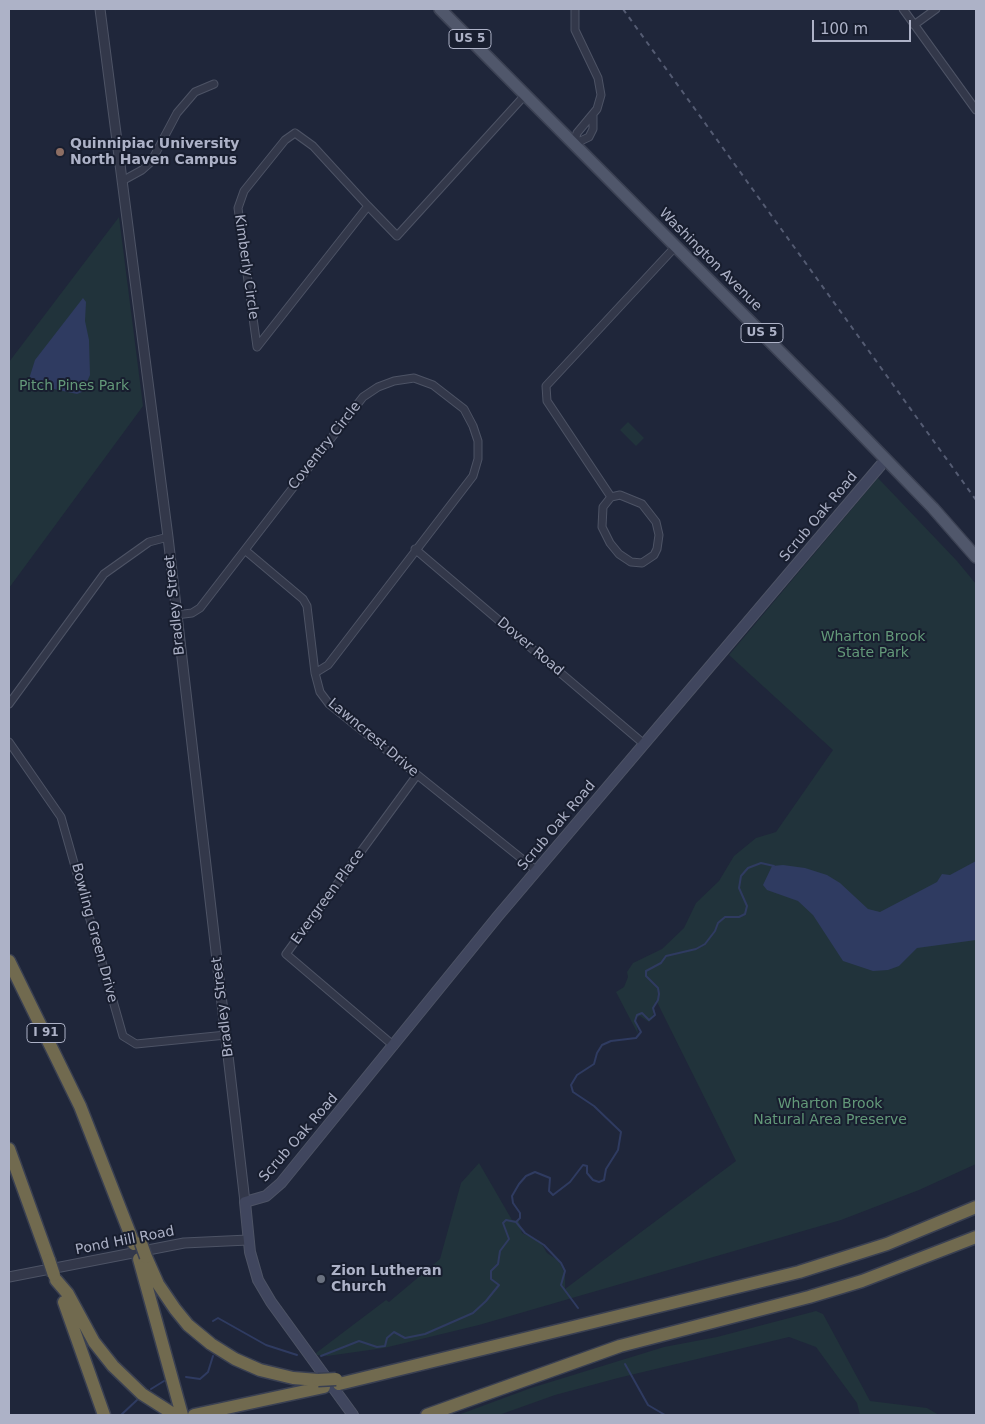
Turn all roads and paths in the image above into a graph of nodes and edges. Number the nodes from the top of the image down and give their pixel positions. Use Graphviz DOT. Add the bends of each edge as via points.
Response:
graph roads {
  1 [pos="100,9"];
  2 [pos="440,9"];
  3 [pos="575,9"];
  4 [pos="903,9"];
  5 [pos="936,9"];
  6 [pos="914,24"];
  7 [pos="214,84"];
  8 [pos="526,94"];
  9 [pos="976,110"];
  10 [pos="593,116"];
  11 [pos="574,144"];
  12 [pos="122,181"];
  13 [pos="368,206"];
  14 [pos="676,246"];
  15 [pos="886,459"];
  16 [pos="611,497"];
  17 [pos="168,536"];
  18 [pos="415,549"];
  19 [pos="246,551"];
  20 [pos="976,557"];
  21 [pos="176,615"];
  22 [pos="315,673"];
  23 [pos="9,704"];
  24 [pos="9,742"];
  25 [pos="644,744"];
  26 [pos="417,775"];
  27 [pos="536,871"];
  28 [pos="9,961"];
  29 [pos="226,1035"];
  30 [pos="394,1046"];
  31 [pos="9,1148"];
  32 [pos="245,1202"];
  33 [pos="976,1207"];
  34 [pos="976,1237"];
  35 [pos="248,1240"];
  36 [pos="142,1258"];
  37 [pos="9,1276"];
  38 [pos="55,1277"];
  39 [pos="321,1383"];
  40 [pos="183,1414"];
  41 [pos="104,1415"];
  42 [pos="352,1415"];
  43 [pos="427,1415"];
  1 -- 12 [label="street, Bradley Street"];
  2 -- 8 [label="main road, Washington Avenue / US 5"];
  3 -- 10 [label="street" via="576,30 600,87 599,103"];
  4 -- 6 [label="street"];
  5 -- 6 [label="street"];
  6 -- 9 [label="street"];
  7 -- 12 [label="street" via="196,92 177,113 151,162"];
  8 -- 11 [label="main road, Washington Avenue / US 5"];
  8 -- 13 [label="street, Kimberly Circle" via="397,236"];
  10 -- 11 [label="street" via="577,133"];
  10 -- 11 [label="street" via="589,137"];
  11 -- 14 [label="main road, Washington Avenue / US 5"];
  12 -- 17 [label="street, Bradley Street"];
  13 -- 13 [label="street, Kimberly Circle" via="269,331 256,347 238,208 244,192 285,140 295,133 301,135"];
  14 -- 15 [label="main road, Washington Avenue / US 5"];
  14 -- 16 [label="street" via="546,386 547,401"];
  15 -- 20 [label="main road, Washington Avenue / US 5"];
  15 -- 25 [label="main road, Scrub Oak Road"];
  16 -- 16 [label="street" via="603,506 604,534 619,554 631,562 647,560 654,555 659,543 656,522 635,500 620,495"];
  17 -- 21 [label="street, Bradley Street"];
  17 -- 23 [label="street" via="149,542 104,574"];
  18 -- 19 [label="street, Coventry Circle" via="473,476 478,459 478,441 464,408 433,385 414,378 386,384 363,397 351,409"];
  18 -- 22 [label="street, Coventry Circle" via="328,665"];
  18 -- 25 [label="street, Dover Road"];
  19 -- 21 [label="street, Coventry Circle" via="200,608 192,613"];
  19 -- 22 [label="street, Lawncrest Drive" via="303,599 307,606"];
  21 -- 29 [label="street, Bradley Street"];
  22 -- 26 [label="street, Lawncrest Drive" via="320,692 329,704"];
  24 -- 29 [label="street, Bowling Green Drive" via="61,817 123,1036 136,1044"];
  25 -- 27 [label="main road, Scrub Oak Road"];
  26 -- 27 [label="street, Lawncrest Drive"];
  26 -- 30 [label="street, Evergreen Place" via="286,954"];
  27 -- 30 [label="main road, Scrub Oak Road"];
  28 -- 36 [label="highway, I 91" via="80,1106"];
  29 -- 32 [label="street, Bradley Street"];
  30 -- 32 [label="main road, Scrub Oak Road" via="276,1188 262,1198"];
  31 -- 38 [label="highway, bridge"];
  32 -- 35 [label="main road"];
  33 -- 39 [label="highway, bridge" via="887,1244 799,1272 446,1359 353,1380"];
  34 -- 43 [label="highway" via="862,1282 620,1346"];
  35 -- 37 [label="street, Pond Hill Road" via="194,1242"];
  35 -- 42 [label="main road" via="253,1266 266,1294"];
  36 -- 39 [label="highway" via="175,1309 211,1344 260,1370"];
  36 -- 40 [label="highway, I 91"];
  38 -- 40 [label="highway" via="104,1356 152,1401"];
  38 -- 41 [label="highway"];
  39 -- 40 [label="highway"];
}
